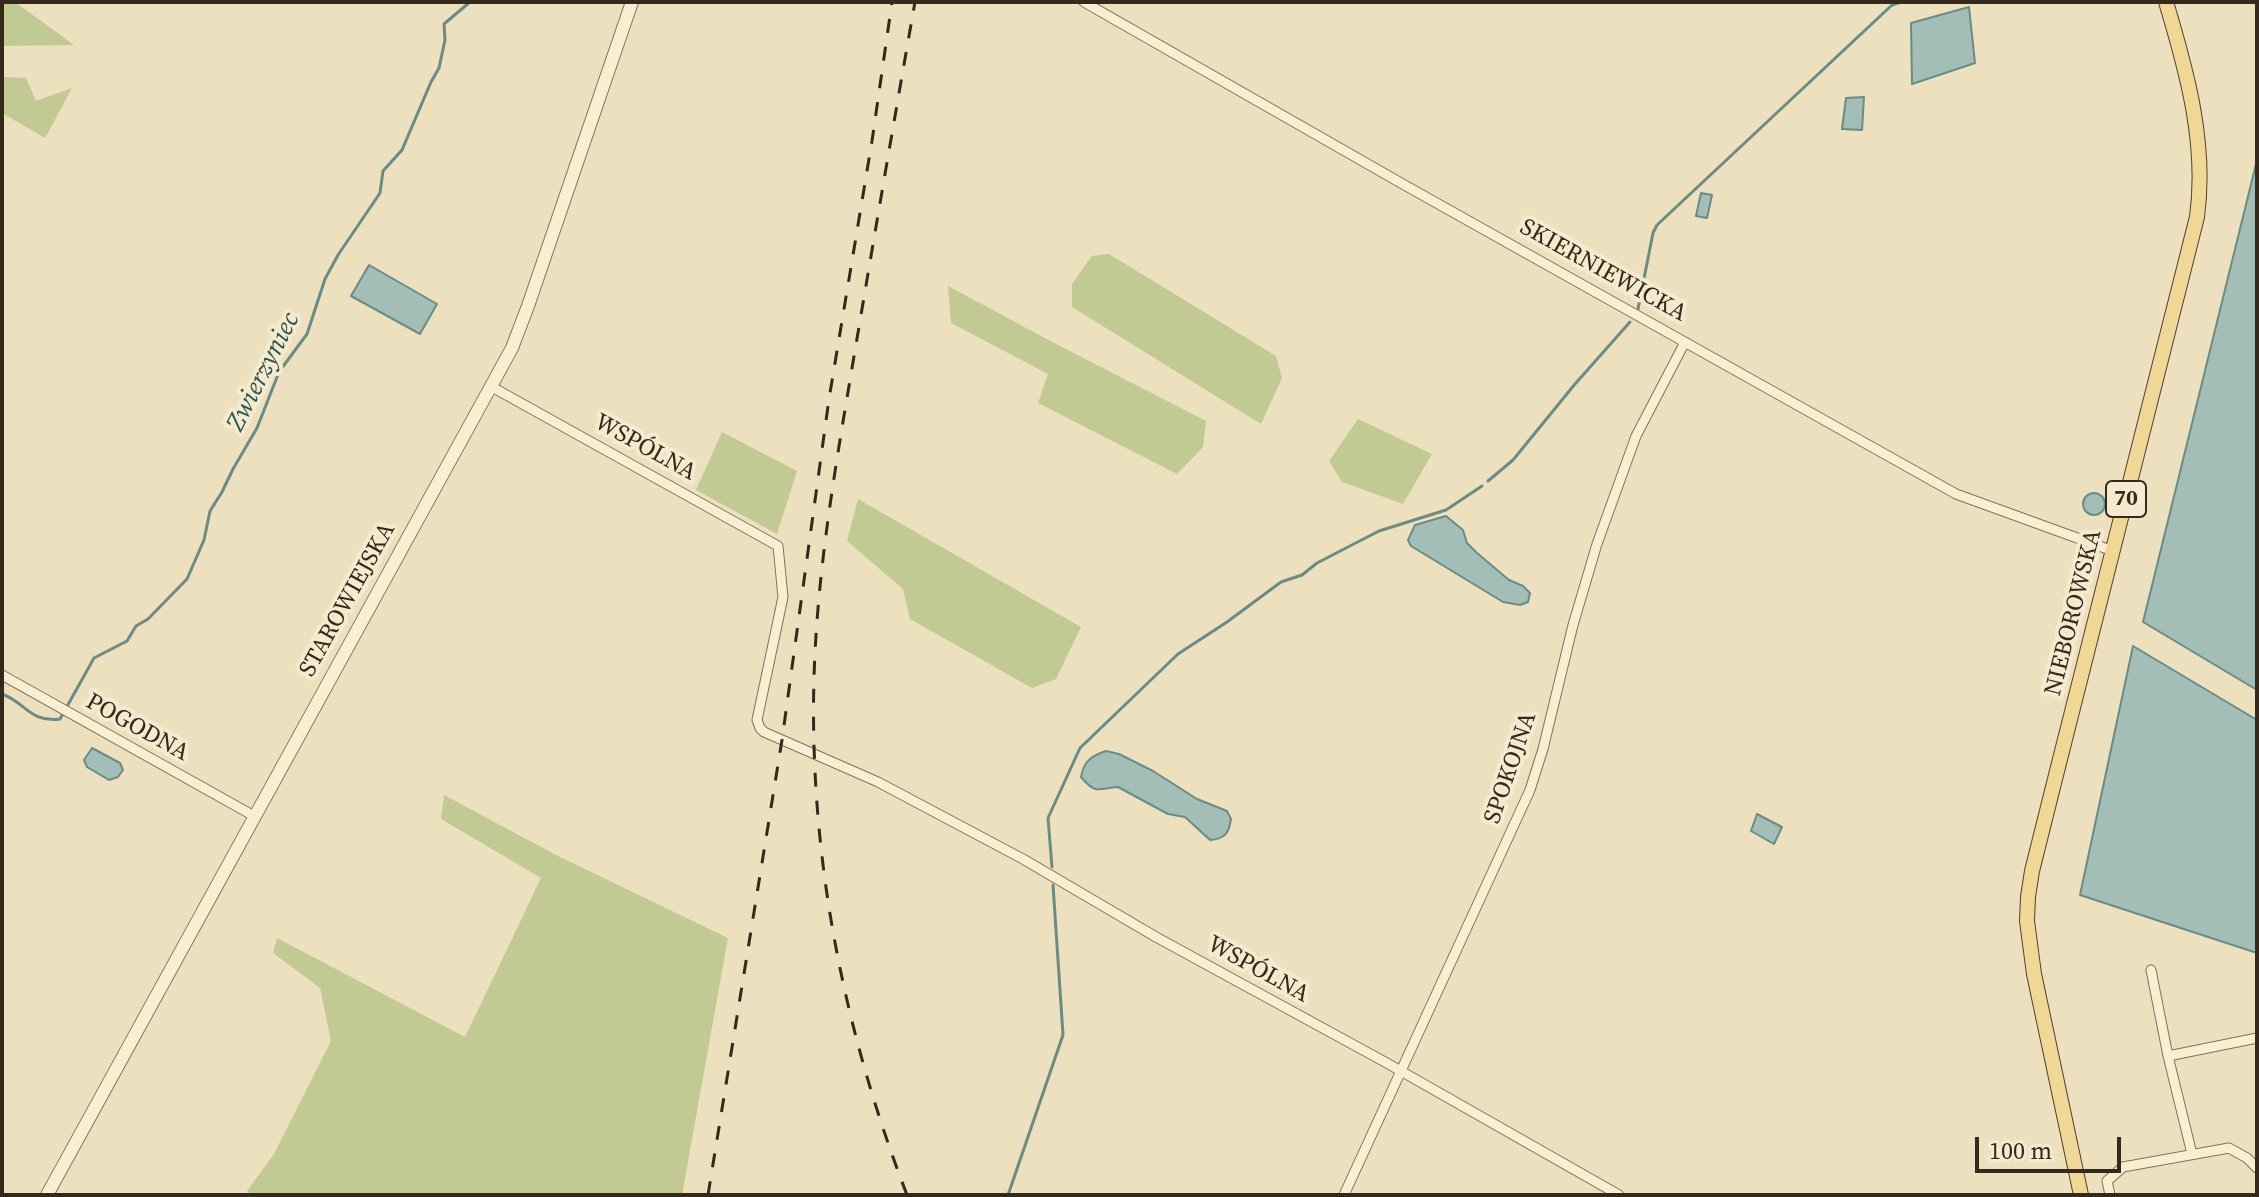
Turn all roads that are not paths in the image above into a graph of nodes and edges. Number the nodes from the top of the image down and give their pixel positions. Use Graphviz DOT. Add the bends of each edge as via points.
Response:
graph roads {
  1 [pos="632,2"];
  2 [pos="1084,2"];
  3 [pos="2166,2"];
  4 [pos="1685,342"];
  5 [pos="492,387"];
  6 [pos="2113,551"];
  7 [pos="2,675"];
  8 [pos="254,816"];
  9 [pos="2151,970"];
  10 [pos="2257,1038"];
  11 [pos="2168,1056"];
  12 [pos="1401,1072"];
  13 [pos="2192,1154"];
  14 [pos="2257,1168"];
  15 [pos="47,1195"];
  16 [pos="1344,1195"];
  17 [pos="1619,1195"];
  18 [pos="2081,1195"];
  19 [pos="2110,1195"];
  1 -- 5 [label="street, STAROWIEJSKA" via="528,306"];
  2 -- 4 [label="street, SKIERNIEWICKA"];
  3 -- 6 [label="main road, NIEBOROWSKA / 70" via="2195,120 2199,203"];
  4 -- 6 [label="street, SKIERNIEWICKA" via="1956,494"];
  4 -- 12 [label="street, SPOKOJNA" via="1636,436 1597,544 1530,790"];
  5 -- 8 [label="street, STAROWIEJSKA"];
  5 -- 12 [label="street, WSPÓLNA" via="778,546 783,597 757,720 766,733 878,782 1023,859"];
  6 -- 18 [label="main road, NIEBOROWSKA / 70" via="2028,897 2031,954"];
  7 -- 8 [label="street, POGODNA"];
  8 -- 15 [label="street, STAROWIEJSKA"];
  9 -- 11 [label="street"];
  10 -- 11 [label="street"];
  11 -- 13 [label="street"];
  12 -- 16 [label="street, SPOKOJNA"];
  12 -- 17 [label="street, WSPÓLNA"];
  13 -- 14 [label="street" via="2229,1148"];
  13 -- 19 [label="street" via="2123,1167 2107,1181"];
}
